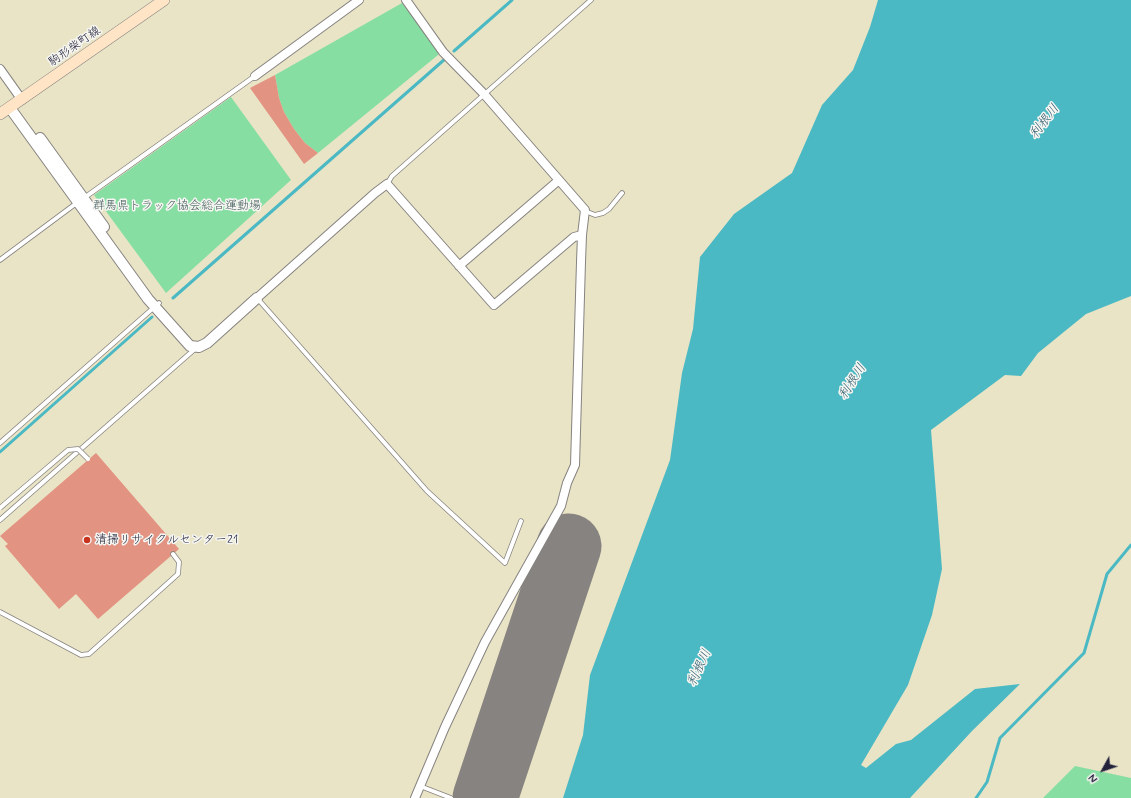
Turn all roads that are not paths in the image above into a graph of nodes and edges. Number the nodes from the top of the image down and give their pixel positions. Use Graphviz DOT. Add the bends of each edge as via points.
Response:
graph roads {
  1 [pos="164,0"];
  2 [pos="358,0"];
  3 [pos="406,0"];
  4 [pos="591,0"];
  5 [pos="0,69"];
  6 [pos="255,76"];
  7 [pos="484,94"];
  8 [pos="16,104"];
  9 [pos="0,114"];
  10 [pos="559,180"];
  11 [pos="387,184"];
  12 [pos="622,193"];
  13 [pos="80,201"];
  14 [pos="585,210"];
  15 [pos="582,235"];
  16 [pos="0,260"];
  17 [pos="459,266"];
  18 [pos="257,298"];
  19 [pos="157,305"];
  20 [pos="197,348"];
  21 [pos="0,443"];
  22 [pos="88,459"];
  23 [pos="0,508"];
  24 [pos="0,520"];
  25 [pos="521,521"];
  26 [pos="172,554"];
  27 [pos="0,612"];
  28 [pos="420,785"];
  29 [pos="415,798"];
  30 [pos="451,798"];
  1 -- 8 [label="main road, 駒形柴町線"];
  2 -- 6 [label="street"];
  3 -- 7 [label="street" via="443,52"];
  4 -- 7 [label="lane"];
  5 -- 8 [label="street"];
  6 -- 13 [label="lane"];
  7 -- 10 [label="street"];
  7 -- 11 [label="lane" via="392,176"];
  8 -- 9 [label="main road, 駒形柴町線"];
  8 -- 13 [label="street"];
  10 -- 14 [label="street"];
  10 -- 17 [label="street"];
  11 -- 17 [label="street"];
  11 -- 18 [label="street"];
  12 -- 14 [label="lane" via="603,213 595,215"];
  13 -- 16 [label="lane"];
  13 -- 19 [label="street"];
  14 -- 15 [label="street"];
  15 -- 17 [label="street" via="574,237 494,305"];
  15 -- 28 [label="street" via="575,465 561,506 485,642"];
  18 -- 20 [label="street" via="207,343"];
  18 -- 25 [label="lane" via="427,491 505,563"];
  19 -- 20 [label="street" via="190,346"];
  19 -- 21 [label="lane"];
  20 -- 24 [label="lane"];
  22 -- 23 [label="lane, bridge" via="78,449 68,450"];
  26 -- 27 [label="lane" via="179,562 178,574 89,654 81,655"];
  28 -- 29 [label="street"];
  28 -- 30 [label="lane"];
}
